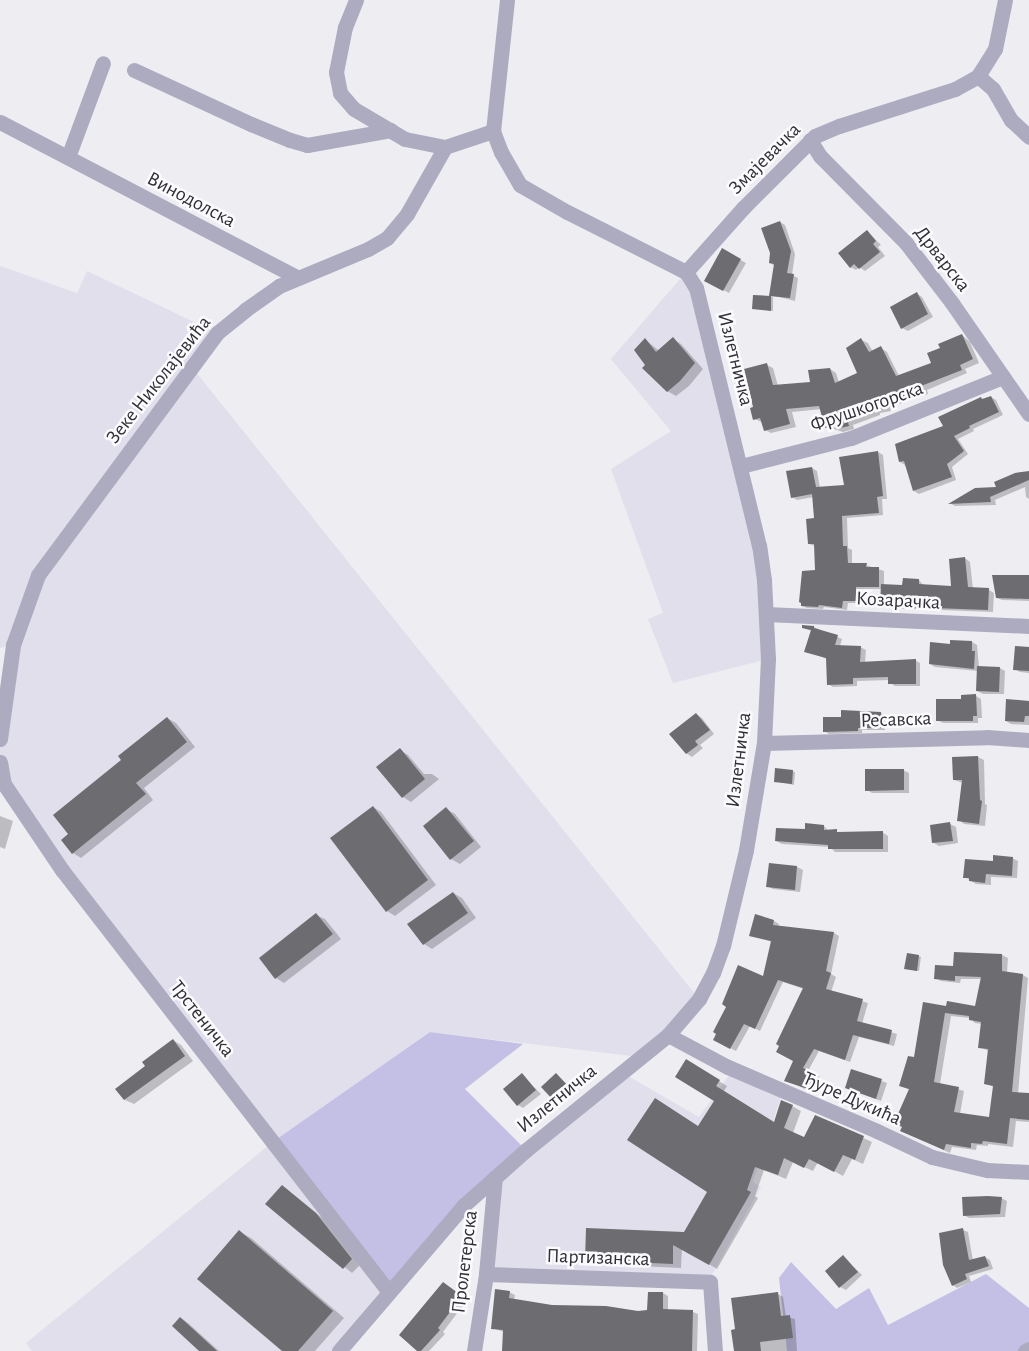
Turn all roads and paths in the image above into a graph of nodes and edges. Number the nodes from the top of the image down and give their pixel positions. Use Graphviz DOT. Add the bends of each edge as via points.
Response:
graph roads {
  1 [pos="356,0"];
  2 [pos="507,0"];
  3 [pos="1005,0"];
  4 [pos="103,63"];
  5 [pos="134,70"];
  6 [pos="978,76"];
  7 [pos="0,122"];
  8 [pos="391,130"];
  9 [pos="493,131"];
  10 [pos="1029,137"];
  11 [pos="810,140"];
  12 [pos="445,147"];
  13 [pos="68,157"];
  14 [pos="686,272"];
  15 [pos="297,277"];
  16 [pos="1003,377"];
  17 [pos="1029,414"];
  18 [pos="741,466"];
  19 [pos="766,614"];
  20 [pos="1029,626"];
  21 [pos="0,739"];
  22 [pos="1029,740"];
  23 [pos="764,743"];
  24 [pos="0,762"];
  25 [pos="2,782"];
  26 [pos="668,1035"];
  27 [pos="1029,1172"];
  28 [pos="495,1177"];
  29 [pos="486,1274"];
  30 [pos="390,1292"];
  31 [pos="1029,1348"];
  32 [pos="339,1351"];
  33 [pos="474,1351"];
  34 [pos="715,1351"];
  35 [pos="1025,1351"];
  1 -- 8 [label="street" via="345,27 336,72 340,93 354,109"];
  2 -- 9 [label="street"];
  3 -- 6 [label="street, Змајевачка" via="996,49"];
  4 -- 13 [label="street"];
  5 -- 8 [label="street" via="251,124 307,145"];
  6 -- 10 [label="street" via="993,89 1011,120"];
  6 -- 11 [label="street, Змајевачка" via="954,89 839,126"];
  7 -- 13 [label="street, Винодолска"];
  8 -- 12 [label="street" via="405,139"];
  9 -- 12 [label="street"];
  9 -- 14 [label="street" via="520,185"];
  11 -- 14 [label="street, Змајевачка"];
  11 -- 16 [label="street, Дрварска" via="820,156 906,242"];
  12 -- 15 [label="street, Зеке Николајевића" via="407,214 387,238 368,249"];
  13 -- 15 [label="street, Винодолска"];
  14 -- 18 [label="street, Излетничка" via="702,306"];
  15 -- 21 [label="street, Зеке Николајевића" via="244,310 217,333 38,575 12,645"];
  16 -- 17 [label="street, Дрварска"];
  16 -- 18 [label="street, Фрушкогорска" via="851,438"];
  18 -- 19 [label="street, Излетничка" via="759,546"];
  19 -- 20 [label="street, Козарачка"];
  19 -- 23 [label="street, Излетничка" via="768,660"];
  22 -- 23 [label="street, Ресавска" via="986,737"];
  23 -- 26 [label="street, Излетничка" via="746,850 723,946 699,999"];
  24 -- 25 [label="street, Трстеничка"];
  25 -- 30 [label="street, Трстеничка" via="62,870"];
  26 -- 27 [label="street, Ђуре Дукића" via="728,1066 932,1157 987,1170"];
  26 -- 28 [label="street, Излетничка"];
  28 -- 29 [label="street, Пролетерска"];
  28 -- 30 [label="street, Излетничка" via="464,1205"];
  29 -- 33 [label="street, Пролетерска"];
  29 -- 34 [label="street, Партизанска" via="710,1282"];
  30 -- 32 [label="street, Излетничка"];
  31 -- 35 [label="street"];
}
